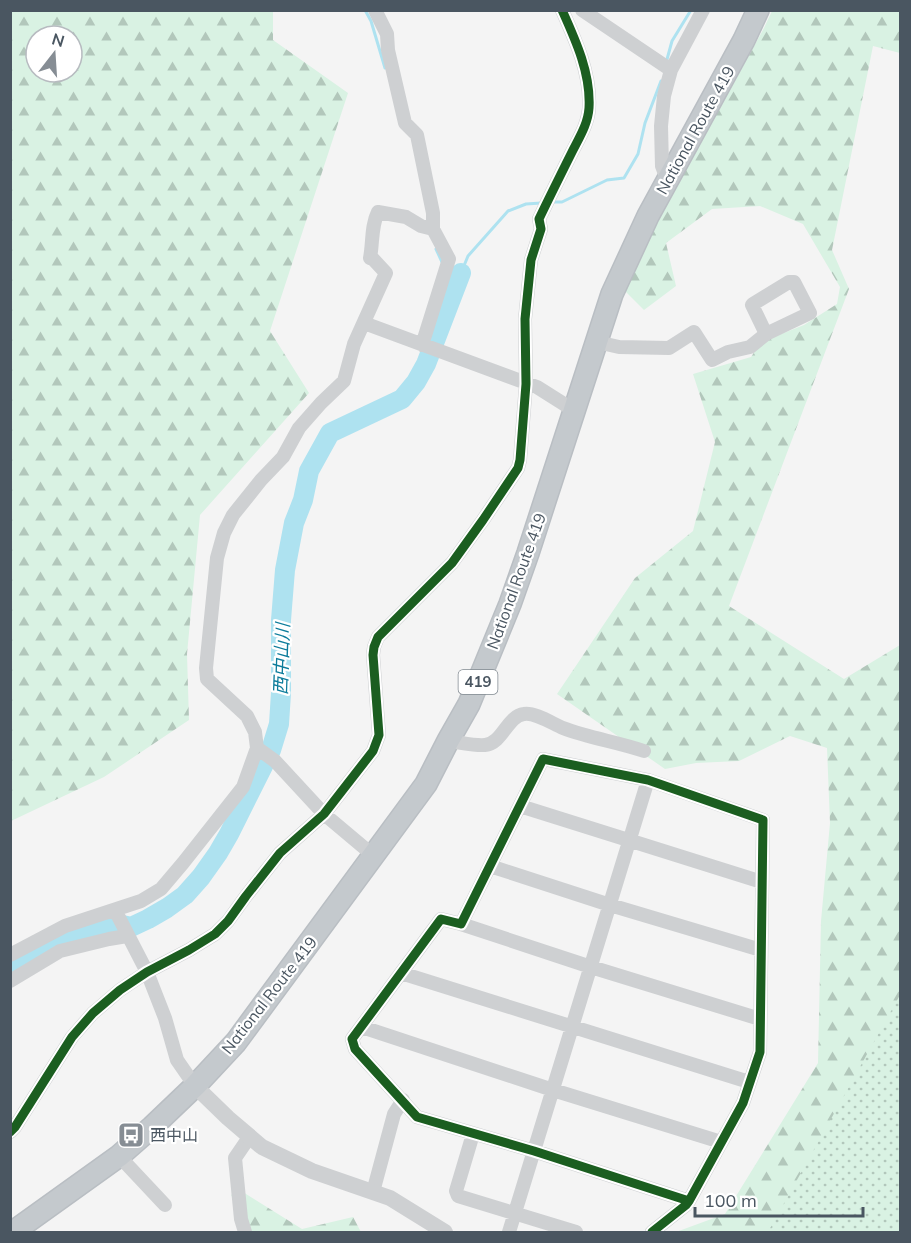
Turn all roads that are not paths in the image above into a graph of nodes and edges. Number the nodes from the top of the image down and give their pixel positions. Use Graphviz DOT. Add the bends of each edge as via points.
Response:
graph roads {
  1 [pos="375,10"];
  2 [pos="562,10"];
  3 [pos="582,10"];
  4 [pos="703,10"];
  5 [pos="759,10"];
  6 [pos="671,70"];
  7 [pos="667,179"];
  8 [pos="433,229"];
  9 [pos="364,323"];
  10 [pos="766,334"];
  11 [pos="597,342"];
  12 [pos="423,346"];
  13 [pos="526,384"];
  14 [pos="574,411"];
  15 [pos="448,741"];
  16 [pos="259,749"];
  17 [pos="644,751"];
  18 [pos="648,780"];
  19 [pos="520,806"];
  20 [pos="324,814"];
  21 [pos="629,841"];
  22 [pos="374,856"];
  23 [pos="490,866"];
  24 [pos="762,882"];
  25 [pos="610,905"];
  26 [pos="115,910"];
  27 [pos="461,924"];
  28 [pos="126,933"];
  29 [pos="761,950"];
  30 [pos="10,955"];
  31 [pos="591,967"];
  32 [pos="147,972"];
  33 [pos="401,973"];
  34 [pos="10,981"];
  35 [pos="760,1019"];
  36 [pos="572,1026"];
  37 [pos="362,1027"];
  38 [pos="749,1082"];
  39 [pos="195,1086"];
  40 [pos="553,1090"];
  41 [pos="403,1100"];
  42 [pos="10,1131"];
  43 [pos="473,1134"];
  44 [pos="250,1136"];
  45 [pos="721,1142"];
  46 [pos="534,1151"];
  47 [pos="119,1156"];
  48 [pos="373,1192"];
  49 [pos="689,1201"];
  50 [pos="165,1205"];
  51 [pos="515,1214"];
  52 [pos="13,1233"];
  53 [pos="246,1233"];
  54 [pos="445,1233"];
  55 [pos="510,1233"];
  56 [pos="576,1233"];
  57 [pos="652,1233"];
  1 -- 8 [label="street" via="387,34 405,123 417,135"];
  2 -- 13 [label="street" via="586,71 589,109 539,219 541,228 531,260 525,320"];
  3 -- 6 [label="street"];
  4 -- 6 [label="street"];
  5 -- 7 [label="highway, National Route 419 / 419"];
  6 -- 7 [label="street" via="661,126 662,166"];
  7 -- 11 [label="highway, National Route 419 / 419" via="612,294"];
  8 -- 9 [label="street" via="406,217 378,212 370,258 386,273"];
  8 -- 12 [label="street" via="449,258"];
  9 -- 12 [label="street"];
  9 -- 16 [label="street" via="344,381 299,429 283,457 233,515 217,558 207,679 246,716"];
  10 -- 11 [label="street" via="750,347 712,360 694,332 669,348 619,347"];
  11 -- 14 [label="highway, National Route 419 / 419"];
  12 -- 13 [label="street"];
  13 -- 14 [label="street"];
  13 -- 20 [label="street" via="518,468 452,563 378,637 373,655 379,735 373,751"];
  14 -- 15 [label="highway, National Route 419 / 419" via="510,604 469,704"];
  15 -- 17 [label="street" via="485,745 525,713 565,729"];
  15 -- 22 [label="highway, National Route 419 / 419" via="426,784"];
  16 -- 20 [label="street" via="275,760"];
  16 -- 26 [label="street" via="243,787 160,889"];
  18 -- 19 [label="street" via="543,759"];
  18 -- 21 [label="street"];
  18 -- 24 [label="street" via="763,820"];
  19 -- 21 [label="street"];
  19 -- 23 [label="street"];
  20 -- 22 [label="street"];
  20 -- 32 [label="street" via="280,853 215,934"];
  21 -- 24 [label="street"];
  21 -- 25 [label="street"];
  22 -- 39 [label="highway, National Route 419 / 419" via="236,1042"];
  23 -- 25 [label="street"];
  23 -- 27 [label="street"];
  24 -- 29 [label="street"];
  25 -- 29 [label="street"];
  25 -- 31 [label="street"];
  26 -- 28 [label="street"];
  26 -- 30 [label="street" via="65,926"];
  27 -- 31 [label="street"];
  27 -- 33 [label="street" via="441,919"];
  28 -- 32 [label="street"];
  28 -- 34 [label="street" via="60,951"];
  29 -- 35 [label="street"];
  31 -- 35 [label="street"];
  31 -- 36 [label="street"];
  32 -- 39 [label="street" via="177,1060"];
  32 -- 42 [label="street" via="108,999 72,1038"];
  33 -- 36 [label="street"];
  33 -- 37 [label="street"];
  35 -- 38 [label="street" via="759,1052"];
  36 -- 38 [label="street"];
  36 -- 40 [label="street"];
  37 -- 40 [label="street"];
  37 -- 41 [label="street" via="352,1039 355,1049"];
  38 -- 45 [label="street" via="743,1103"];
  39 -- 44 [label="street"];
  39 -- 47 [label="highway, National Route 419 / 419"];
  40 -- 45 [label="street"];
  40 -- 46 [label="street"];
  41 -- 43 [label="street" via="417,1117"];
  41 -- 48 [label="street" via="394,1114"];
  43 -- 46 [label="street"];
  43 -- 51 [label="street" via="456,1191 458,1196"];
  44 -- 48 [label="street" via="312,1171"];
  44 -- 53 [label="street" via="235,1158"];
  45 -- 49 [label="street"];
  46 -- 49 [label="street"];
  46 -- 51 [label="street"];
  47 -- 50 [label="street"];
  47 -- 52 [label="highway, National Route 419 / 419"];
  48 -- 54 [label="street" via="390,1198"];
  49 -- 57 [label="street"];
  51 -- 55 [label="street"];
  51 -- 56 [label="street"];
}
